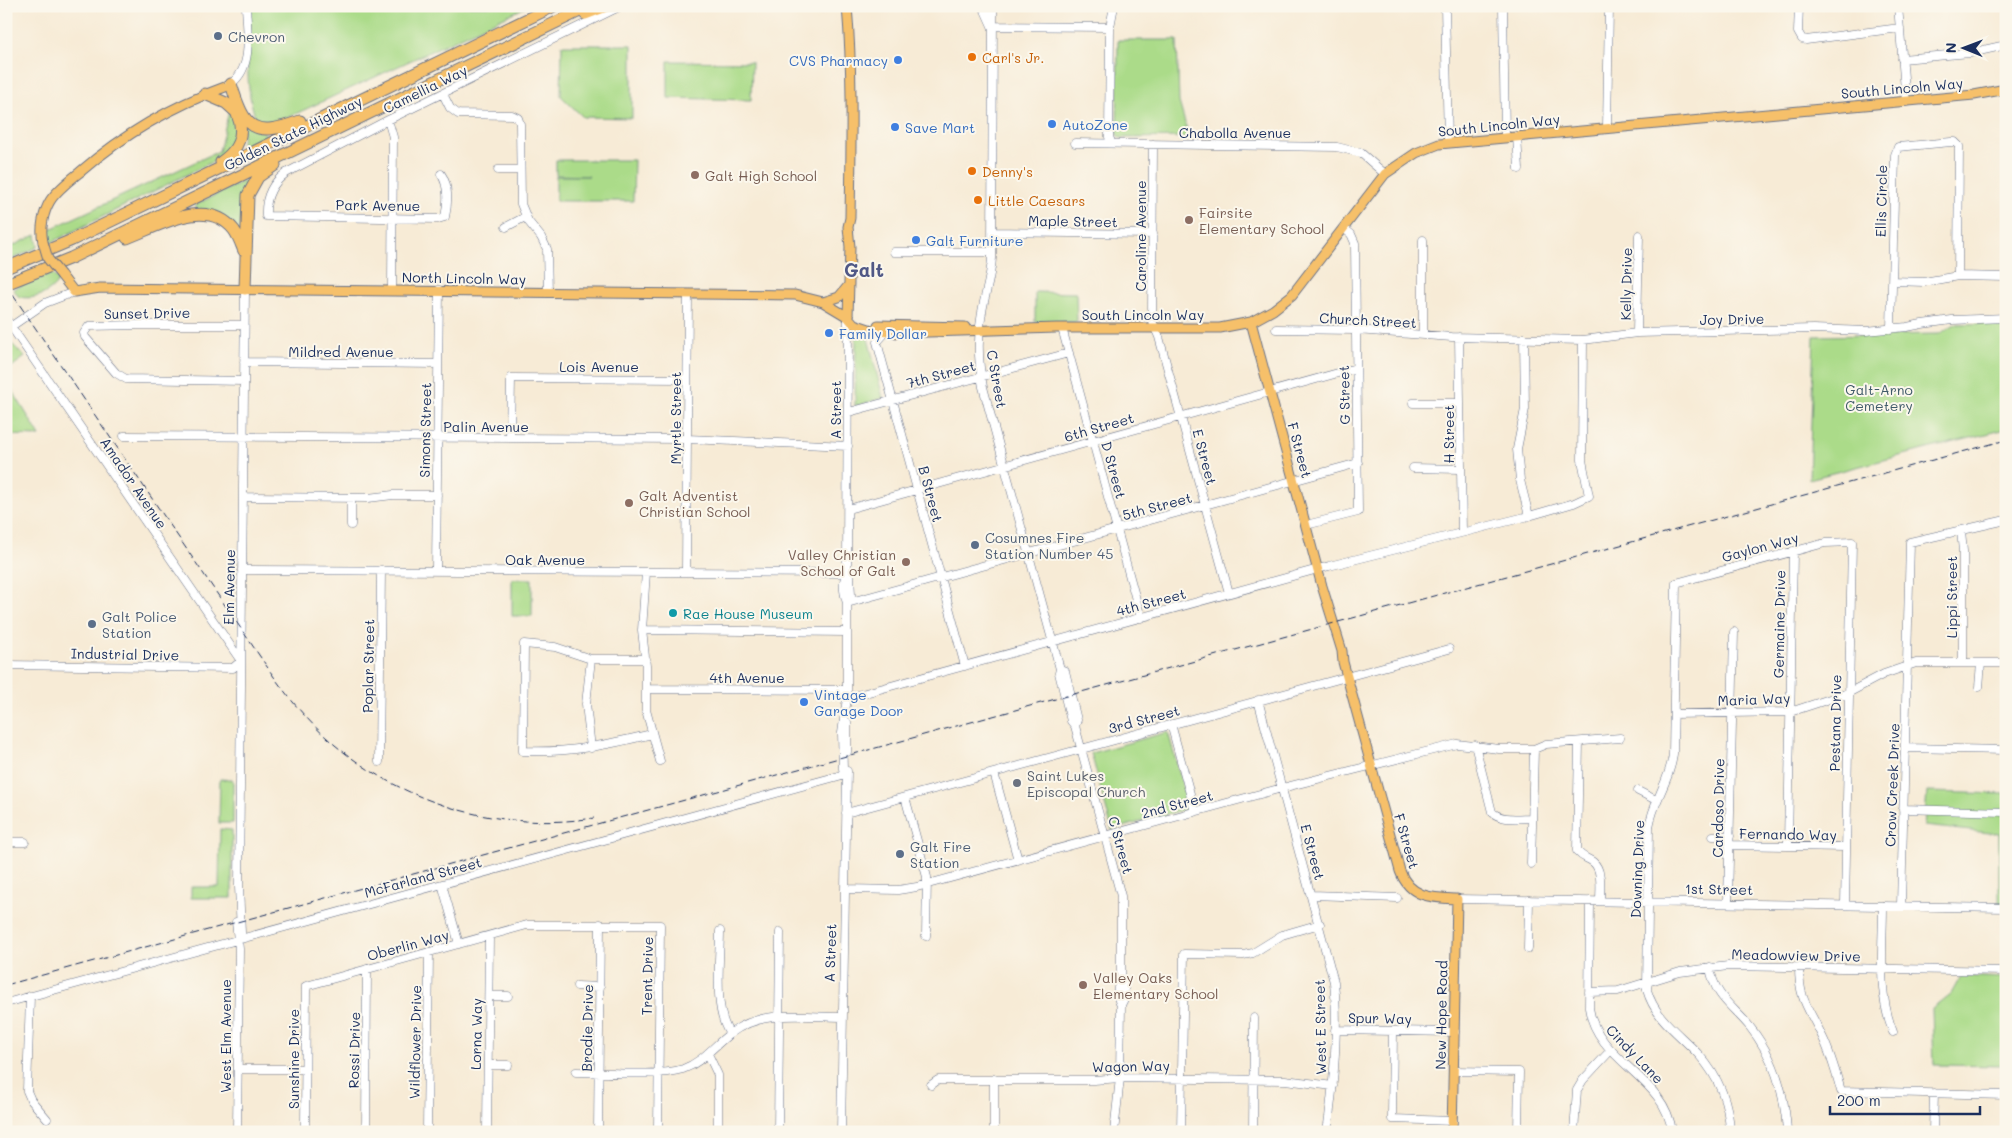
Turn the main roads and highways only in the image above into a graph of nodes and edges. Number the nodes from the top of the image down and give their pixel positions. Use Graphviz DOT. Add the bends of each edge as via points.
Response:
graph roads {
  1 [pos="550,6"];
  2 [pos="554,6"];
  3 [pos="590,6"];
  4 [pos="606,6"];
  5 [pos="843,6"];
  6 [pos="847,6"];
  7 [pos="852,6"];
  8 [pos="527,19"];
  9 [pos="548,26"];
  10 [pos="850,36"];
  11 [pos="228,85"];
  12 [pos="2006,89"];
  13 [pos="205,94"];
  14 [pos="359,100"];
  15 [pos="236,112"];
  16 [pos="341,127"];
  17 [pos="183,185"];
  18 [pos="245,254"];
  19 [pos="71,258"];
  20 [pos="6,268"];
  21 [pos="6,284"];
  22 [pos="849,285"];
  23 [pos="244,289"];
  24 [pos="823,302"];
  25 [pos="848,317"];
  26 [pos="1251,322"];
  27 [pos="980,330"];
  28 [pos="1431,898"];
  29 [pos="1457,899"];
  30 [pos="1452,1132"];
  1 -- 8 [label="highway"];
  2 -- 8 [label="highway, Golden State Highway"];
  3 -- 9 [label="highway, Golden State Highway"];
  4 -- 9 [label="highway"];
  5 -- 10 [label="main road, A Street"];
  6 -- 10 [label="main road, A Street"];
  7 -- 10 [label="main road, A Street"];
  8 -- 14 [label="highway, Golden State Highway"];
  9 -- 16 [label="highway, Golden State Highway"];
  10 -- 22 [label="main road, A Street"];
  11 -- 13 [label="main road"];
  11 -- 14 [label="highway" via="246,120 265,130 283,128"];
  11 -- 15 [label="highway"];
  12 -- 26 [label="main road, South Lincoln Way" via="1906,102 1448,142 1416,153 1385,174 1292,295"];
  13 -- 15 [label="highway" via="226,103"];
  13 -- 23 [label="main road, North Lincoln Way, bridge" via="131,134 72,179 46,209 43,242 48,259 74,292 100,288"];
  14 -- 17 [label="highway, Golden State Highway"];
  15 -- 17 [label="highway" via="241,134 234,151"];
  16 -- 18 [label="highway" via="265,171 254,183 247,203"];
  16 -- 19 [label="highway, Golden State Highway"];
  17 -- 20 [label="highway, Golden State Highway" via="72,240"];
  18 -- 19 [label="highway" via="228,225 215,217 195,214"];
  18 -- 23 [label="highway"];
  19 -- 21 [label="highway, Golden State Highway"];
  22 -- 24 [label="main road" via="839,297"];
  22 -- 25 [label="main road, A Street"];
  23 -- 24 [label="main road, North Lincoln Way" via="794,295"];
  24 -- 25 [label="main road, North Lincoln Way"];
  25 -- 27 [label="main road, South Lincoln Way" via="879,325 942,325"];
  25 -- 27 [label="main road, South Lincoln Way" via="854,324 886,332"];
  26 -- 27 [label="main road, South Lincoln Way" via="1220,328"];
  26 -- 28 [label="main road, F Street" via="1338,652 1402,877 1412,890"];
  28 -- 29 [label="main road, 1st Street"];
  29 -- 30 [label="main road, New Hope Road"];
}
